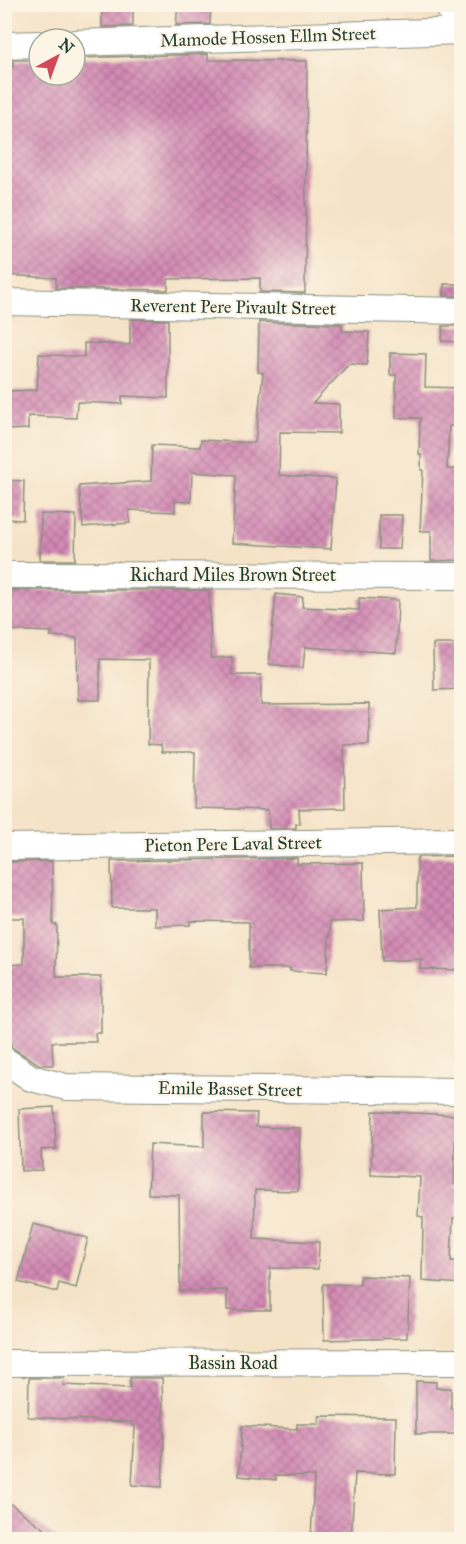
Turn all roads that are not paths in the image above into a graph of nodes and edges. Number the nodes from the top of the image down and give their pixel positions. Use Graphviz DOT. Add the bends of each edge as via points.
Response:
graph roads {
  1 [pos="447,4"];
  2 [pos="462,30"];
  3 [pos="87,43"];
  4 [pos="27,44"];
  5 [pos="4,45"];
  6 [pos="4,302"];
  7 [pos="462,311"];
  8 [pos="4,575"];
  9 [pos="462,576"];
  10 [pos="462,841"];
  11 [pos="4,847"];
  12 [pos="4,1060"];
  13 [pos="462,1091"];
  14 [pos="462,1362"];
  15 [pos="4,1364"];
  1 -- 2 [label="street"];
  2 -- 3 [label="street, Mamode Hossen Ellm Street"];
  4 -- 5 [label="street"];
  6 -- 7 [label="street, Reverent Pere Pivault Street"];
  8 -- 9 [label="street, Richard Miles Brown Street"];
  10 -- 11 [label="street, Pieton Pere Laval Street"];
  12 -- 13 [label="street, Emile Basset Street" via="31,1078 66,1087"];
  14 -- 15 [label="street, Bassin Road"];
}
